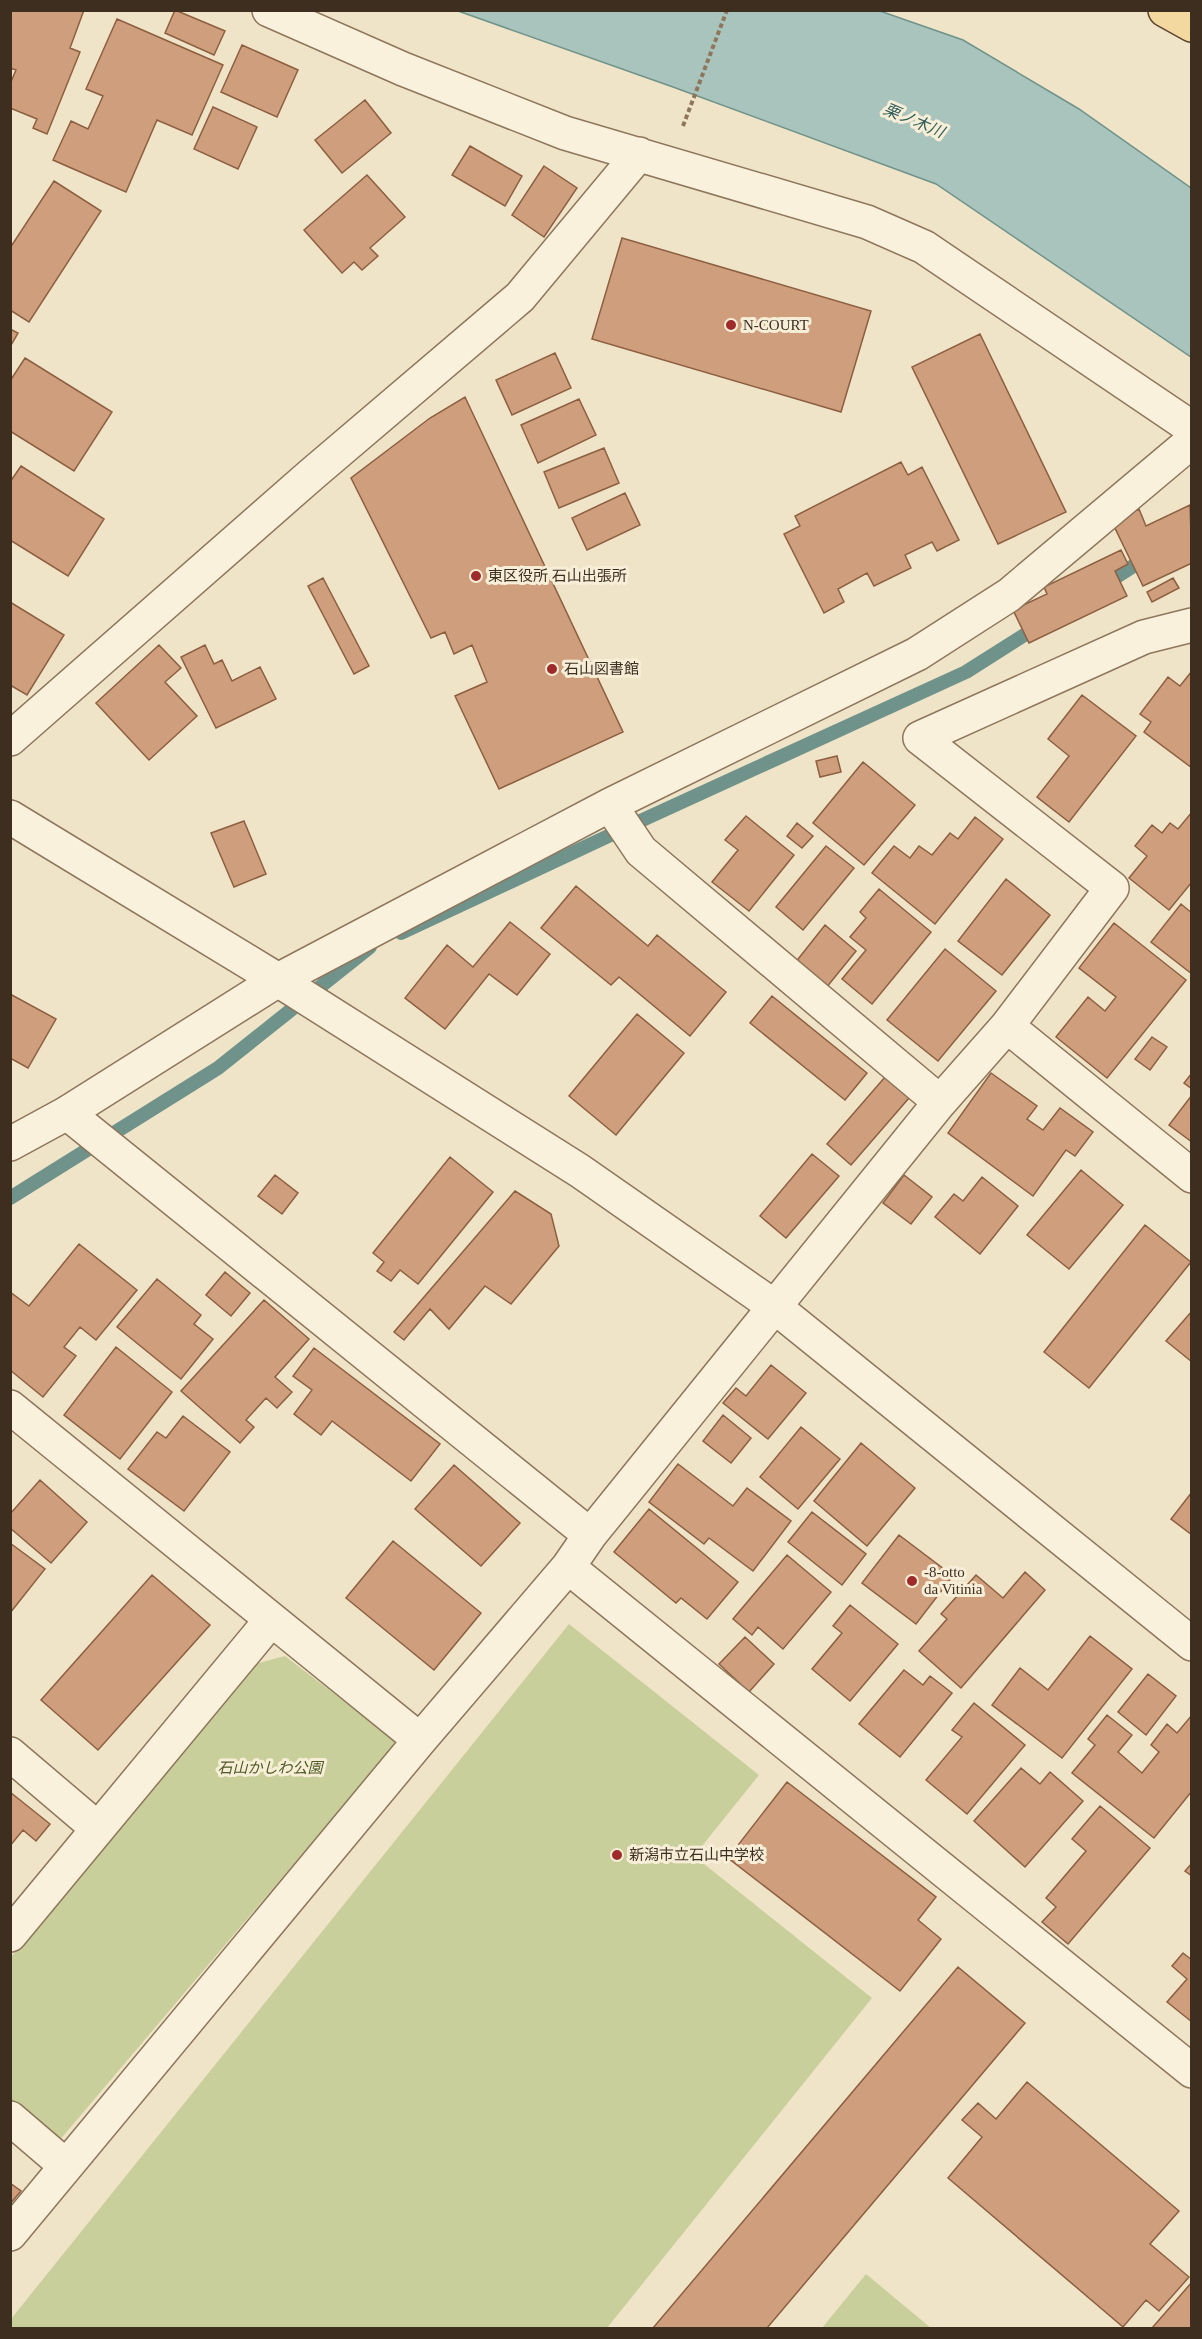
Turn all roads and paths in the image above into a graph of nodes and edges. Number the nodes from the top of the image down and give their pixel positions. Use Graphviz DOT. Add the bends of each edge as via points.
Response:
graph roads {
  1 [pos="269,10"];
  2 [pos="727,10"];
  3 [pos="1165,10"];
  4 [pos="1191,25"];
  5 [pos="654,159"];
  6 [pos="1191,428"];
  7 [pos="1191,441"];
  8 [pos="1191,625"];
  9 [pos="10,739"];
  10 [pos="610,805"];
  11 [pos="10,817"];
  12 [pos="278,980"];
  13 [pos="1007,1026"];
  14 [pos="940,1102"];
  15 [pos="67,1113"];
  16 [pos="10,1144"];
  17 [pos="1191,1176"];
  18 [pos="775,1307"];
  19 [pos="10,1407"];
  20 [pos="590,1535"];
  21 [pos="568,1567"];
  22 [pos="271,1620"];
  23 [pos="1191,1644"];
  24 [pos="420,1740"];
  25 [pos="10,1754"];
  26 [pos="97,1828"];
  27 [pos="10,1935"];
  28 [pos="1191,2071"];
  29 [pos="10,2118"];
  30 [pos="66,2166"];
  31 [pos="10,2234"];
  1 -- 5 [label="street" via="403,69 565,133"];
  2 -- 5 [label="path"];
  3 -- 4 [label="main road"];
  5 -- 6 [label="street" via="867,222 924,247"];
  5 -- 9 [label="street" via="520,297 310,475"];
  7 -- 10 [label="street" via="1009,595 917,654"];
  8 -- 13 [label="street" via="1144,637 920,738 1112,888"];
  10 -- 12 [label="street"];
  10 -- 14 [label="street" via="641,851"];
  11 -- 12 [label="street"];
  12 -- 15 [label="street"];
  12 -- 18 [label="street" via="580,1171"];
  13 -- 14 [label="street"];
  13 -- 17 [label="street"];
  14 -- 18 [label="street"];
  15 -- 16 [label="street"];
  15 -- 20 [label="street"];
  18 -- 20 [label="street"];
  18 -- 23 [label="street"];
  19 -- 22 [label="street"];
  20 -- 21 [label="street"];
  21 -- 24 [label="street"];
  21 -- 28 [label="street"];
  22 -- 24 [label="street"];
  22 -- 26 [label="street"];
  24 -- 30 [label="street"];
  25 -- 26 [label="street"];
  26 -- 27 [label="street"];
  29 -- 30 [label="street"];
  30 -- 31 [label="street"];
}
